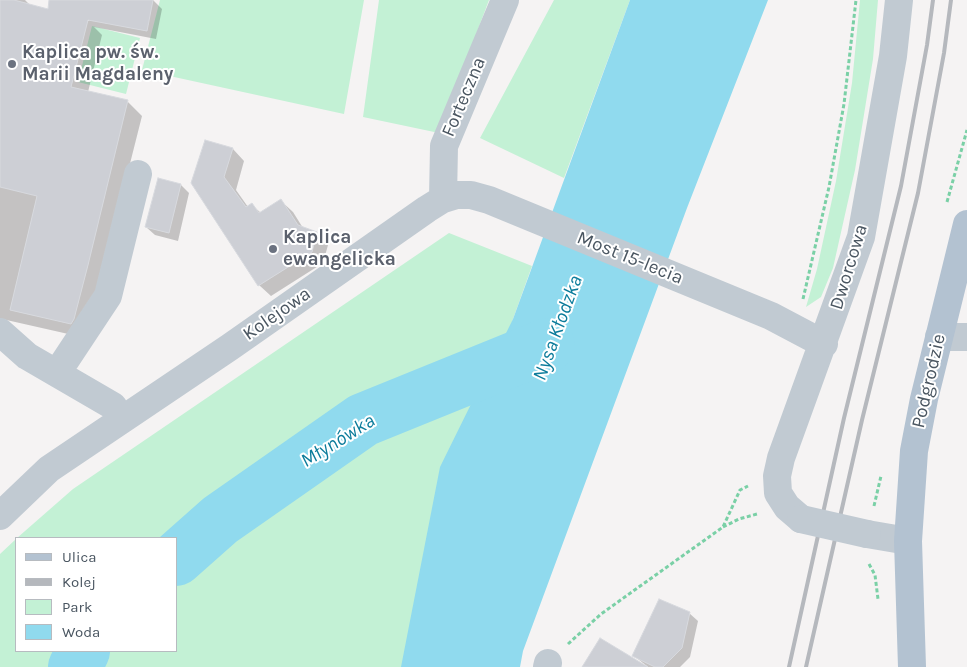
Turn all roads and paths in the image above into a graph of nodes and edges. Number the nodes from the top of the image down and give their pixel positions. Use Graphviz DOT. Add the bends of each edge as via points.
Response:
graph roads {
  1 [pos="505,0"];
  2 [pos="856,0"];
  3 [pos="898,0"];
  4 [pos="138,174"];
  5 [pos="443,199"];
  6 [pos="489,200"];
  7 [pos="967,224"];
  8 [pos="783,322"];
  9 [pos="0,332"];
  10 [pos="939,337"];
  11 [pos="967,337"];
  12 [pos="824,344"];
  13 [pos="57,373"];
  14 [pos="121,420"];
  15 [pos="750,485"];
  16 [pos="760,514"];
  17 [pos="0,516"];
  18 [pos="723,527"];
  19 [pos="908,541"];
  20 [pos="867,547"];
  21 [pos="879,607"];
  22 [pos="547,665"];
  23 [pos="912,667"];
  1 -- 5 [label="street, Forteczna" via="444,146"];
  2 -- 8 [label="path" via="845,95 818,240"];
  3 -- 12 [label="street, Dworcowa" via="893,56 861,237"];
  4 -- 13 [label="street" via="108,296"];
  5 -- 6 [label="street, Kolejowa" via="471,195"];
  5 -- 14 [label="street, Kolejowa"];
  6 -- 8 [label="street, Most 15-lecia"];
  7 -- 10 [label="main road, Podgrodzie"];
  8 -- 12 [label="street"];
  9 -- 13 [label="street" via="27,356"];
  10 -- 11 [label="street"];
  10 -- 19 [label="main road, Podgrodzie" via="914,451"];
  12 -- 20 [label="street, Dworcowa, bridge" via="781,458 778,493 787,507 801,519"];
  13 -- 14 [label="street" via="113,406"];
  14 -- 17 [label="street, Kolejowa" via="49,469"];
  15 -- 18 [label="path" via="740,490"];
  16 -- 18 [label="path"];
  18 -- 22 [label="path" via="601,614"];
  19 -- 20 [label="street"];
  19 -- 23 [label="main road, Podgrodzie"];
  20 -- 21 [label="path"];
}
